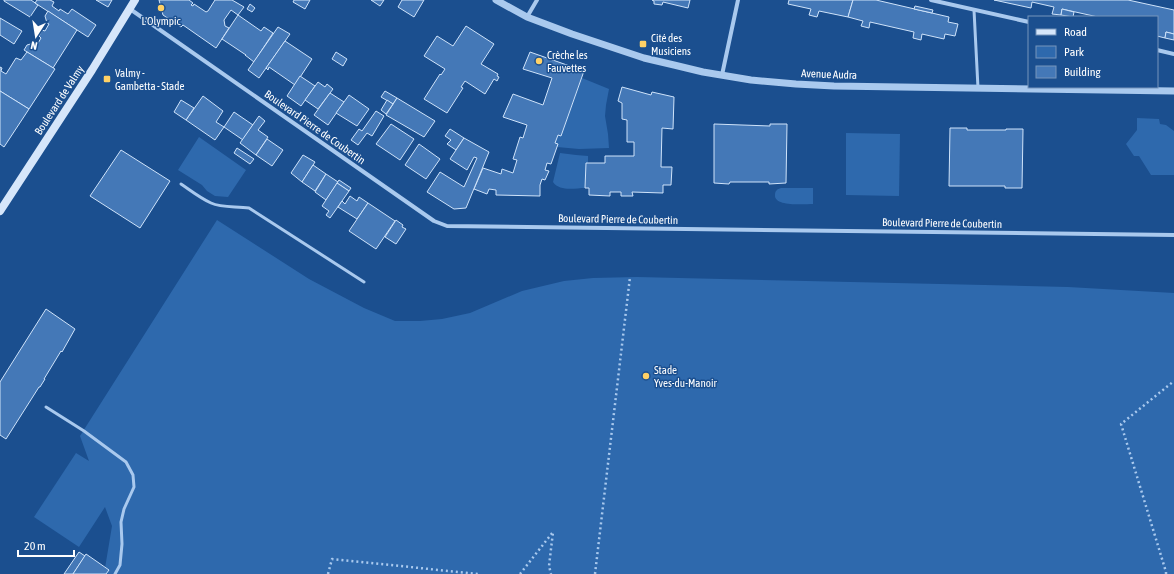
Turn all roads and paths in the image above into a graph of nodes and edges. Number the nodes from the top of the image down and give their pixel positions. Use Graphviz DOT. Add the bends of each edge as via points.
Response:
graph roads {
  1 [pos="135,0"];
  2 [pos="497,0"];
  3 [pos="537,0"];
  4 [pos="738,0"];
  5 [pos="931,0"];
  6 [pos="130,9"];
  7 [pos="974,10"];
  8 [pos="527,16"];
  9 [pos="1028,22"];
  10 [pos="1158,50"];
  11 [pos="1174,54"];
  12 [pos="722,75"];
  13 [pos="978,88"];
  14 [pos="1174,91"];
  15 [pos="181,184"];
  16 [pos="0,211"];
  17 [pos="1174,235"];
  18 [pos="630,277"];
  19 [pos="364,282"];
  20 [pos="1174,381"];
  21 [pos="46,407"];
  22 [pos="115,574"];
  23 [pos="328,574"];
  24 [pos="478,574"];
  25 [pos="520,574"];
  26 [pos="551,574"];
  27 [pos="595,574"];
  28 [pos="1166,574"];
  1 -- 6 [label="main road, Boulevard de Valmy"];
  2 -- 8 [label="street, Avenue Audra"];
  3 -- 8 [label="street"];
  4 -- 12 [label="street"];
  5 -- 7 [label="street"];
  6 -- 16 [label="main road, Boulevard de Valmy"];
  6 -- 17 [label="street, Boulevard Pierre de Coubertin" via="434,221 447,226"];
  7 -- 9 [label="street"];
  7 -- 13 [label="lane"];
  8 -- 12 [label="street, Avenue Audra" via="644,58"];
  10 -- 11 [label="street"];
  12 -- 13 [label="street, Avenue Audra" via="804,84"];
  13 -- 14 [label="street, Avenue Audra"];
  15 -- 19 [label="lane" via="211,203 249,208"];
  18 -- 27 [label="path"];
  20 -- 28 [label="path" via="1121,424"];
  21 -- 22 [label="lane" via="126,462 133,475 134,487 121,522 120,565"];
  23 -- 24 [label="path" via="332,560"];
  25 -- 26 [label="path" via="552,532"];
}
